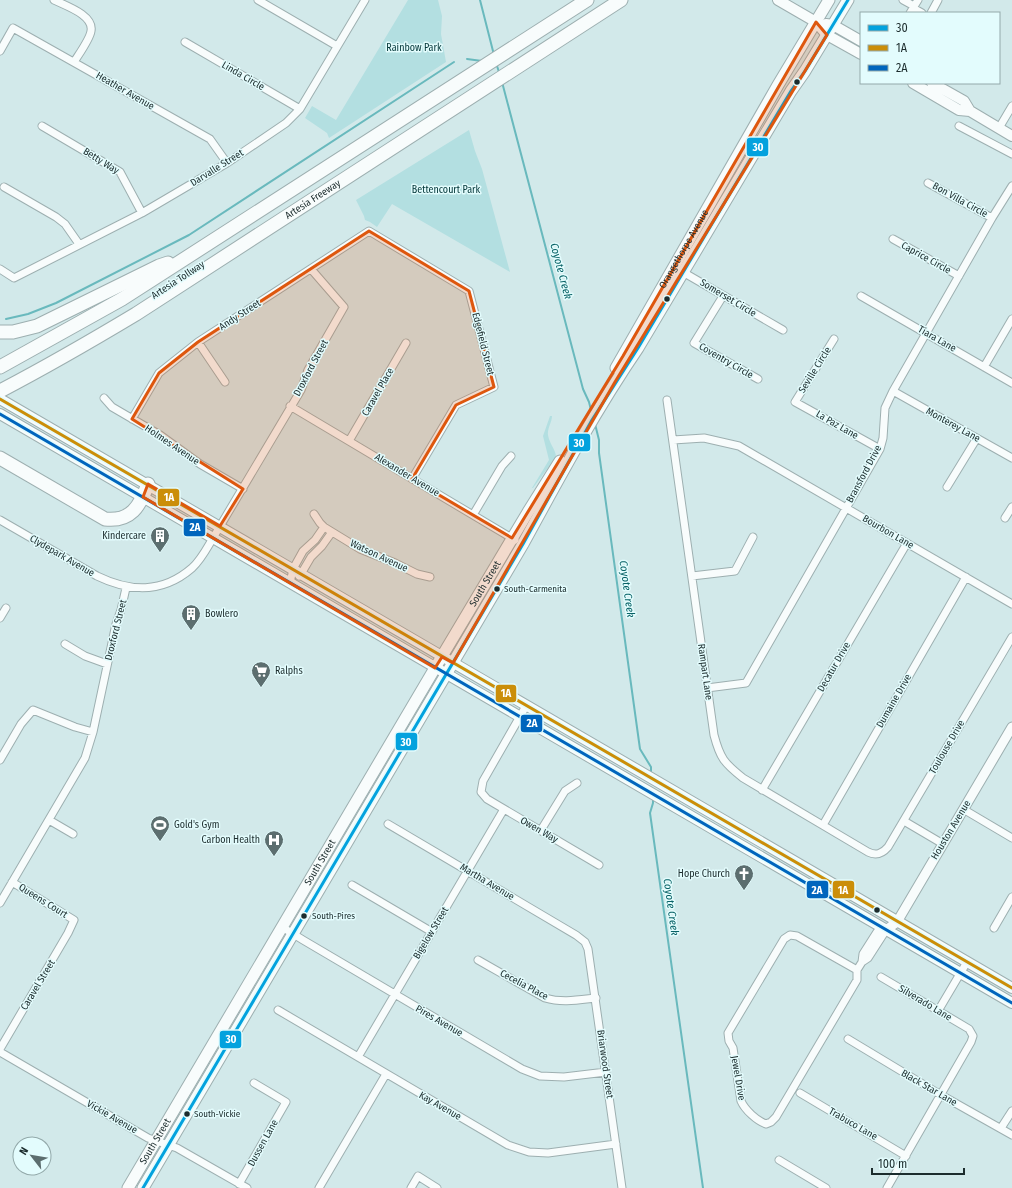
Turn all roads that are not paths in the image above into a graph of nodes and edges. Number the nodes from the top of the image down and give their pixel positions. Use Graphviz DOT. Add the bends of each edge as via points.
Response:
graph roads {
  1 [pos="54,0"];
  2 [pos="258,0"];
  3 [pos="365,0"];
  4 [pos="587,0"];
  5 [pos="621,0"];
  6 [pos="778,0"];
  7 [pos="829,0"];
  8 [pos="848,0"];
  9 [pos="903,0"];
  10 [pos="938,0"];
  11 [pos="914,7"];
  12 [pos="932,12"];
  13 [pos="816,22"];
  14 [pos="830,30"];
  15 [pos="860,41"];
  16 [pos="185,42"];
  17 [pos="337,46"];
  18 [pos="0,51"];
  19 [pos="860,53"];
  20 [pos="74,62"];
  21 [pos="934,84"];
  22 [pos="925,86"];
  23 [pos="1012,106"];
  24 [pos="300,109"];
  25 [pos="970,111"];
  26 [pos="42,126"];
  27 [pos="959,126"];
  28 [pos="999,128"];
  29 [pos="1012,136"];
  30 [pos="1012,154"];
  31 [pos="227,163"];
  32 [pos="352,174"];
  33 [pos="306,180"];
  34 [pos="928,183"];
  35 [pos="1012,186"];
  36 [pos="4,187"];
  37 [pos="142,213"];
  38 [pos="992,218"];
  39 [pos="369,231"];
  40 [pos="893,240"];
  41 [pos="79,244"];
  42 [pos="187,258"];
  43 [pos="0,269"];
  44 [pos="311,269"];
  45 [pos="678,269"];
  46 [pos="959,276"];
  47 [pos="723,296"];
  48 [pos="861,296"];
  49 [pos="1012,319"];
  50 [pos="83,322"];
  51 [pos="783,330"];
  52 [pos="0,332"];
  53 [pos="926,333"];
  54 [pos="834,339"];
  55 [pos="198,342"];
  56 [pos="406,343"];
  57 [pos="0,367"];
  58 [pos="984,367"];
  59 [pos="758,379"];
  60 [pos="225,382"];
  61 [pos="0,383"];
  62 [pos="1012,383"];
  63 [pos="0,391"];
  64 [pos="893,391"];
  65 [pos="104,398"];
  66 [pos="667,400"];
  67 [pos="4,401"];
  68 [pos="795,402"];
  69 [pos="290,406"];
  70 [pos="0,414"];
  71 [pos="132,419"];
  72 [pos="977,438"];
  73 [pos="673,440"];
  74 [pos="349,442"];
  75 [pos="880,449"];
  76 [pos="511,456"];
  77 [pos="0,458"];
  78 [pos="1012,458"];
  79 [pos="564,461"];
  80 [pos="412,479"];
  81 [pos="148,484"];
  82 [pos="947,487"];
  83 [pos="243,489"];
  84 [pos="143,498"];
  85 [pos="1012,506"];
  86 [pos="846,508"];
  87 [pos="314,514"];
  88 [pos="473,515"];
  89 [pos="1005,518"];
  90 [pos="0,520"];
  91 [pos="220,526"];
  92 [pos="324,527"];
  93 [pos="332,532"];
  94 [pos="753,537"];
  95 [pos="213,538"];
  96 [pos="512,538"];
  97 [pos="907,543"];
  98 [pos="523,544"];
  99 [pos="297,572"];
  100 [pos="692,576"];
  101 [pos="430,577"];
  102 [pos="966,577"];
  103 [pos="290,583"];
  104 [pos="126,588"];
  105 [pos="1012,604"];
  106 [pos="6,608"];
  107 [pos="0,618"];
  108 [pos="1012,637"];
  109 [pos="65,644"];
  110 [pos="1009,650"];
  111 [pos="442,657"];
  112 [pos="453,663"];
  113 [pos="107,664"];
  114 [pos="435,668"];
  115 [pos="446,674"];
  116 [pos="707,688"];
  117 [pos="526,706"];
  118 [pos="520,717"];
  119 [pos="1012,727"];
  120 [pos="93,732"];
  121 [pos="0,760"];
  122 [pos="577,783"];
  123 [pos="762,790"];
  124 [pos="504,809"];
  125 [pos="963,810"];
  126 [pos="49,820"];
  127 [pos="904,822"];
  128 [pos="388,824"];
  129 [pos="823,825"];
  130 [pos="541,830"];
  131 [pos="73,834"];
  132 [pos="1012,838"];
  133 [pos="943,844"];
  134 [pos="880,854"];
  135 [pos="599,865"];
  136 [pos="468,871"];
  137 [pos="12,882"];
  138 [pos="352,885"];
  139 [pos="1012,897"];
  140 [pos="0,903"];
  141 [pos="74,920"];
  142 [pos="896,922"];
  143 [pos="282,927"];
  144 [pos="994,928"];
  145 [pos="886,930"];
  146 [pos="432,932"];
  147 [pos="292,934"];
  148 [pos="584,942"];
  149 [pos="478,960"];
  150 [pos="967,962"];
  151 [pos="857,970"];
  152 [pos="960,974"];
  153 [pos="881,977"];
  154 [pos="1012,988"];
  155 [pos="395,995"];
  156 [pos="596,998"];
  157 [pos="1012,1003"];
  158 [pos="278,1010"];
  159 [pos="938,1010"];
  160 [pos="848,1039"];
  161 [pos="0,1050"];
  162 [pos="358,1058"];
  163 [pos="606,1072"];
  164 [pos="386,1074"];
  165 [pos="254,1083"];
  166 [pos="800,1093"];
  167 [pos="941,1095"];
  168 [pos="1012,1110"];
  169 [pos="1001,1128"];
  170 [pos="1012,1135"];
  171 [pos="156,1141"];
  172 [pos="616,1144"];
  173 [pos="168,1145"];
  174 [pos="906,1156"];
  175 [pos="779,1160"];
  176 [pos="239,1184"];
  177 [pos="128,1188"];
  178 [pos="143,1188"];
  179 [pos="247,1188"];
  180 [pos="319,1188"];
  181 [pos="411,1188"];
  182 [pos="437,1188"];
  183 [pos="622,1188"];
  184 [pos="826,1188"];
  185 [pos="887,1188"];
  1 -- 20 [label="street" via="82,14 91,25 91,32"];
  2 -- 17 [label="street"];
  3 -- 17 [label="street, Darvalle Street"];
  4 -- 33 [label="highway, Artesia Freeway"];
  5 -- 32 [label="highway, Artesia Freeway"];
  6 -- 13 [label="main road"];
  7 -- 13 [label="main road, Orangethorpe Avenue"];
  8 -- 14 [label="main road, Orangethorpe Avenue"];
  9 -- 11 [label="street"];
  10 -- 12 [label="street"];
  13 -- 14 [label="main road"];
  13 -- 45 [label="main road, Orangethorpe Avenue" via="778,85"];
  14 -- 15 [label="main road"];
  14 -- 19 [label="main road"];
  14 -- 45 [label="main road, Orangethorpe Avenue"];
  16 -- 24 [label="street, Linda Circle"];
  17 -- 24 [label="street, Darvalle Street"];
  18 -- 20 [label="street, Heather Avenue" via="13,28"];
  20 -- 31 [label="street, Heather Avenue" via="210,139"];
  21 -- 25 [label="main road" via="964,101"];
  22 -- 25 [label="main road" via="958,110"];
  23 -- 28 [label="street"];
  24 -- 31 [label="street, Darvalle Street" via="286,123"];
  25 -- 28 [label="main road"];
  26 -- 37 [label="street, Betty Way" via="120,172"];
  27 -- 30 [label="street"];
  28 -- 29 [label="main road"];
  31 -- 37 [label="street, Darvalle Street"];
  32 -- 61 [label="highway, Artesia Tollway" via="342,174 130,311"];
  32 -- 63 [label="highway, Artesia Freeway" via="136,314"];
  33 -- 42 [label="highway, Artesia Freeway"];
  33 -- 50 [label="highway, Artesia Tollway" via="301,193 180,273 97,324"];
  34 -- 38 [label="street, Bon Villa Circle"];
  35 -- 38 [label="street, Bransford Drive"];
  36 -- 41 [label="street" via="56,217"];
  37 -- 41 [label="street, Darvalle Street"];
  38 -- 46 [label="street, Bransford Drive"];
  39 -- 44 [label="street, Andy Street"];
  39 -- 80 [label="street, Edgefield Street" via="469,290 494,387 456,405"];
  40 -- 46 [label="street, Caprice Circle"];
  41 -- 43 [label="street, Darvalle Street" via="14,278"];
  42 -- 50 [label="highway, Artesia Freeway"];
  42 -- 52 [label="highway" via="159,266 37,326 13,332"];
  44 -- 55 [label="street, Andy Street"];
  44 -- 69 [label="street, Droxford Street" via="344,307"];
  45 -- 47 [label="street, Somerset Circle"];
  45 -- 79 [label="main road, Orangethorpe Avenue" via="638,348 614,378"];
  46 -- 53 [label="street, Bransford Drive"];
  47 -- 51 [label="street, Somerset Circle"];
  47 -- 59 [label="street, Coventry Circle" via="694,343"];
  48 -- 53 [label="street, Tiara Lane"];
  49 -- 58 [label="street"];
  50 -- 57 [label="highway, Artesia Freeway"];
  53 -- 58 [label="street, Tiara Lane"];
  53 -- 64 [label="street, Bransford Drive"];
  54 -- 68 [label="street, Seville Circle"];
  55 -- 60 [label="street"];
  55 -- 71 [label="street, Andy Street" via="159,373"];
  56 -- 74 [label="street, Caravel Place"];
  58 -- 62 [label="street, Tiara Lane"];
  64 -- 72 [label="street, Monterey Lane"];
  64 -- 75 [label="street, Bransford Drive" via="885,408"];
  65 -- 71 [label="street, Holmes Avenue" via="112,407"];
  66 -- 73 [label="street, Rampart Lane"];
  67 -- 81 [label="main road"];
  68 -- 75 [label="street, La Paz Lane"];
  69 -- 74 [label="street, Alexander Avenue"];
  69 -- 83 [label="street, Droxford Street"];
  70 -- 84 [label="main road"];
  71 -- 83 [label="street, Holmes Avenue"];
  72 -- 78 [label="street, Monterey Lane"];
  72 -- 82 [label="street"];
  73 -- 86 [label="street, Bourbon Lane" via="704,438 738,446"];
  73 -- 100 [label="street, Rampart Lane"];
  74 -- 80 [label="street, Alexander Avenue"];
  75 -- 86 [label="street, Bransford Drive"];
  76 -- 88 [label="street" via="502,466"];
  77 -- 84 [label="highway" via="105,519 126,517 135,510"];
  79 -- 96 [label="main road, Orangethorpe Avenue"];
  79 -- 98 [label="main road, Orangethorpe Avenue"];
  80 -- 88 [label="street, Alexander Avenue"];
  81 -- 84 [label="highway"];
  81 -- 91 [label="main road"];
  83 -- 91 [label="street, Droxford Street"];
  84 -- 95 [label="main road"];
  85 -- 89 [label="street"];
  86 -- 97 [label="street, Bourbon Lane"];
  86 -- 116 [label="street, Bransford Drive" via="746,683"];
  87 -- 92 [label="street, Watson Avenue"];
  88 -- 96 [label="street, Alexander Avenue"];
  90 -- 104 [label="street, Clydepark Avenue" via="96,576"];
  91 -- 95 [label="street, Droxford Street"];
  91 -- 99 [label="main road"];
  92 -- 93 [label="street, Watson Avenue"];
  92 -- 99 [label="street" via="303,551"];
  93 -- 99 [label="street"];
  93 -- 101 [label="street, Watson Avenue" via="360,549 417,574"];
  94 -- 100 [label="street" via="735,571"];
  95 -- 103 [label="main road"];
  95 -- 104 [label="street, Droxford Street" via="199,560 182,575 149,589"];
  96 -- 98 [label="street, Alexander Avenue"];
  96 -- 111 [label="main road, South Street"];
  97 -- 102 [label="street, Bourbon Lane"];
  97 -- 123 [label="street, Decatur Drive"];
  98 -- 112 [label="main road, South Street"];
  99 -- 103 [label="street"];
  99 -- 111 [label="main road"];
  100 -- 116 [label="street, Rampart Lane"];
  102 -- 105 [label="street, Bourbon Lane"];
  102 -- 129 [label="street, Dumaine Drive"];
  103 -- 114 [label="main road"];
  104 -- 113 [label="street, Droxford Street"];
  106 -- 107 [label="street"];
  108 -- 110 [label="street, Toulouse Drive"];
  109 -- 113 [label="street" via="85,656"];
  110 -- 127 [label="street, Toulouse Drive"];
  111 -- 112 [label="main road"];
  111 -- 114 [label="main road, South Street"];
  112 -- 115 [label="main road, South Street"];
  112 -- 117 [label="main road"];
  113 -- 120 [label="street, Droxford Street"];
  114 -- 115 [label="main road"];
  114 -- 143 [label="main road, South Street"];
  115 -- 118 [label="main road"];
  115 -- 147 [label="main road, South Street"];
  116 -- 123 [label="street, Rampart Lane" via="719,753 729,768"];
  117 -- 118 [label="street"];
  117 -- 142 [label="main road"];
  118 -- 124 [label="street, Owen Way" via="483,781 481,792 487,799"];
  118 -- 145 [label="main road"];
  119 -- 125 [label="street, Houston Avenue"];
  120 -- 121 [label="street" via="32,710"];
  120 -- 126 [label="street, Droxford Street" via="85,758"];
  122 -- 130 [label="street" via="565,791"];
  123 -- 129 [label="street, Rampart Lane"];
  124 -- 130 [label="street, Owen Way"];
  124 -- 136 [label="street, Bigelow Street"];
  125 -- 132 [label="street"];
  125 -- 133 [label="street, Houston Avenue"];
  126 -- 131 [label="street"];
  126 -- 137 [label="street, Droxford Street"];
  127 -- 133 [label="street"];
  127 -- 134 [label="street, Toulouse Drive" via="888,847"];
  128 -- 136 [label="street, Martha Avenue"];
  129 -- 134 [label="street, Rampart Lane" via="868,852"];
  130 -- 135 [label="street, Owen Way"];
  133 -- 142 [label="street, Houston Avenue"];
  136 -- 146 [label="street, Bigelow Street"];
  136 -- 148 [label="street, Martha Avenue"];
  137 -- 140 [label="street, Droxford Street"];
  137 -- 141 [label="street, Queens Court"];
  138 -- 146 [label="street"];
  139 -- 144 [label="street"];
  141 -- 161 [label="street, Caravel Street"];
  142 -- 145 [label="street, Houston Avenue"];
  142 -- 150 [label="main road"];
  143 -- 147 [label="street, Pires Avenue"];
  143 -- 171 [label="main road, South Street"];
  145 -- 151 [label="street, Jewel Drive" via="877,932 863,954"];
  145 -- 152 [label="main road"];
  146 -- 155 [label="street, Bigelow Street"];
  147 -- 155 [label="street, Pires Avenue"];
  147 -- 173 [label="main road, South Street"];
  148 -- 156 [label="street, Briarwood Street" via="588,949"];
  149 -- 156 [label="street, Cecelia Place" via="545,998 565,1002"];
  150 -- 152 [label="street"];
  150 -- 154 [label="main road"];
  151 -- 151 [label="street, Jewel Drive" via="797,936 790,935 784,939 728,1033 733,1048 741,1101 759,1121 766,1124 776,1117 857,980"];
  152 -- 157 [label="main road"];
  152 -- 159 [label="street"];
  153 -- 159 [label="street, Silverado Lane"];
  155 -- 162 [label="street, Bigelow Street"];
  155 -- 163 [label="street, Pires Avenue" via="522,1070 540,1076 564,1077"];
  156 -- 163 [label="street, Briarwood Street"];
  158 -- 162 [label="street, Kay Avenue"];
  159 -- 167 [label="street, Silverado Lane" via="969,1029 973,1036"];
  160 -- 167 [label="street, Black Star Lane"];
  161 -- 171 [label="street, Vickie Avenue"];
  162 -- 164 [label="street, Kay Avenue"];
  163 -- 172 [label="street, Briarwood Street"];
  164 -- 172 [label="street, Kay Avenue" via="508,1145 522,1150 548,1153"];
  164 -- 180 [label="street"];
  165 -- 176 [label="street, Dussen Lane" via="286,1102"];
  166 -- 174 [label="street, Trabuco Lane"];
  167 -- 169 [label="street, Black Star Lane"];
  167 -- 174 [label="street"];
  168 -- 169 [label="street"];
  169 -- 170 [label="street, Black Star Lane"];
  171 -- 173 [label="street, Vickie Avenue"];
  171 -- 177 [label="main road, South Street"];
  172 -- 183 [label="street, Briarwood Street"];
  173 -- 176 [label="street, Vickie Avenue"];
  173 -- 178 [label="main road, South Street"];
  174 -- 185 [label="street"];
  175 -- 184 [label="street"];
  176 -- 179 [label="street, Vickie Avenue"];
  181 -- 182 [label="street" via="418,1176"];
}
